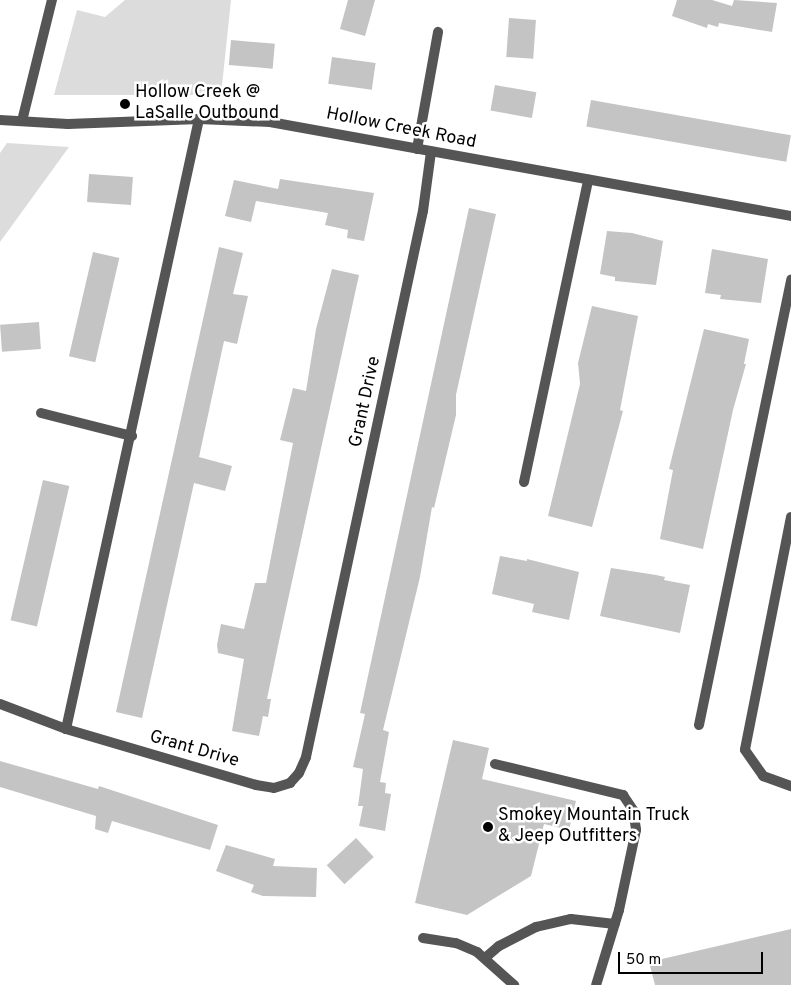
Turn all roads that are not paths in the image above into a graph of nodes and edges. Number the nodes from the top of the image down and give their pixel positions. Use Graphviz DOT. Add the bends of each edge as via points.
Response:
graph roads {
  1 [pos="52,0"];
  2 [pos="438,32"];
  3 [pos="199,119"];
  4 [pos="0,120"];
  5 [pos="22,121"];
  6 [pos="417,149"];
  7 [pos="431,152"];
  8 [pos="588,180"];
  9 [pos="791,216"];
  10 [pos="791,278"];
  11 [pos="41,413"];
  12 [pos="132,436"];
  13 [pos="524,482"];
  14 [pos="791,517"];
  15 [pos="0,704"];
  16 [pos="698,725"];
  17 [pos="66,729"];
  18 [pos="495,764"];
  19 [pos="791,786"];
  20 [pos="615,924"];
  21 [pos="423,938"];
  22 [pos="485,958"];
  23 [pos="514,985"];
  24 [pos="596,985"];
  1 -- 5 [label="street"];
  2 -- 6 [label="street"];
  3 -- 5 [label="street, Hollow Creek Road" via="68,124"];
  3 -- 6 [label="street, Hollow Creek Road" via="270,122"];
  3 -- 12 [label="street"];
  4 -- 5 [label="street, Hollow Creek Road"];
  6 -- 7 [label="street, Hollow Creek Road"];
  7 -- 8 [label="street, Hollow Creek Road"];
  7 -- 17 [label="street, Grant Drive" via="424,211 306,757 299,773 290,783 274,788"];
  8 -- 9 [label="street, Hollow Creek Road"];
  8 -- 13 [label="street"];
  10 -- 16 [label="street"];
  11 -- 12 [label="street"];
  12 -- 17 [label="street"];
  14 -- 19 [label="street" via="745,750 764,776"];
  15 -- 17 [label="street, Grant Drive"];
  18 -- 20 [label="street" via="623,795 633,810 636,830"];
  20 -- 22 [label="street" via="571,919 536,927 499,946"];
  20 -- 24 [label="street"];
  21 -- 22 [label="street" via="456,943"];
  22 -- 23 [label="street"];
}
